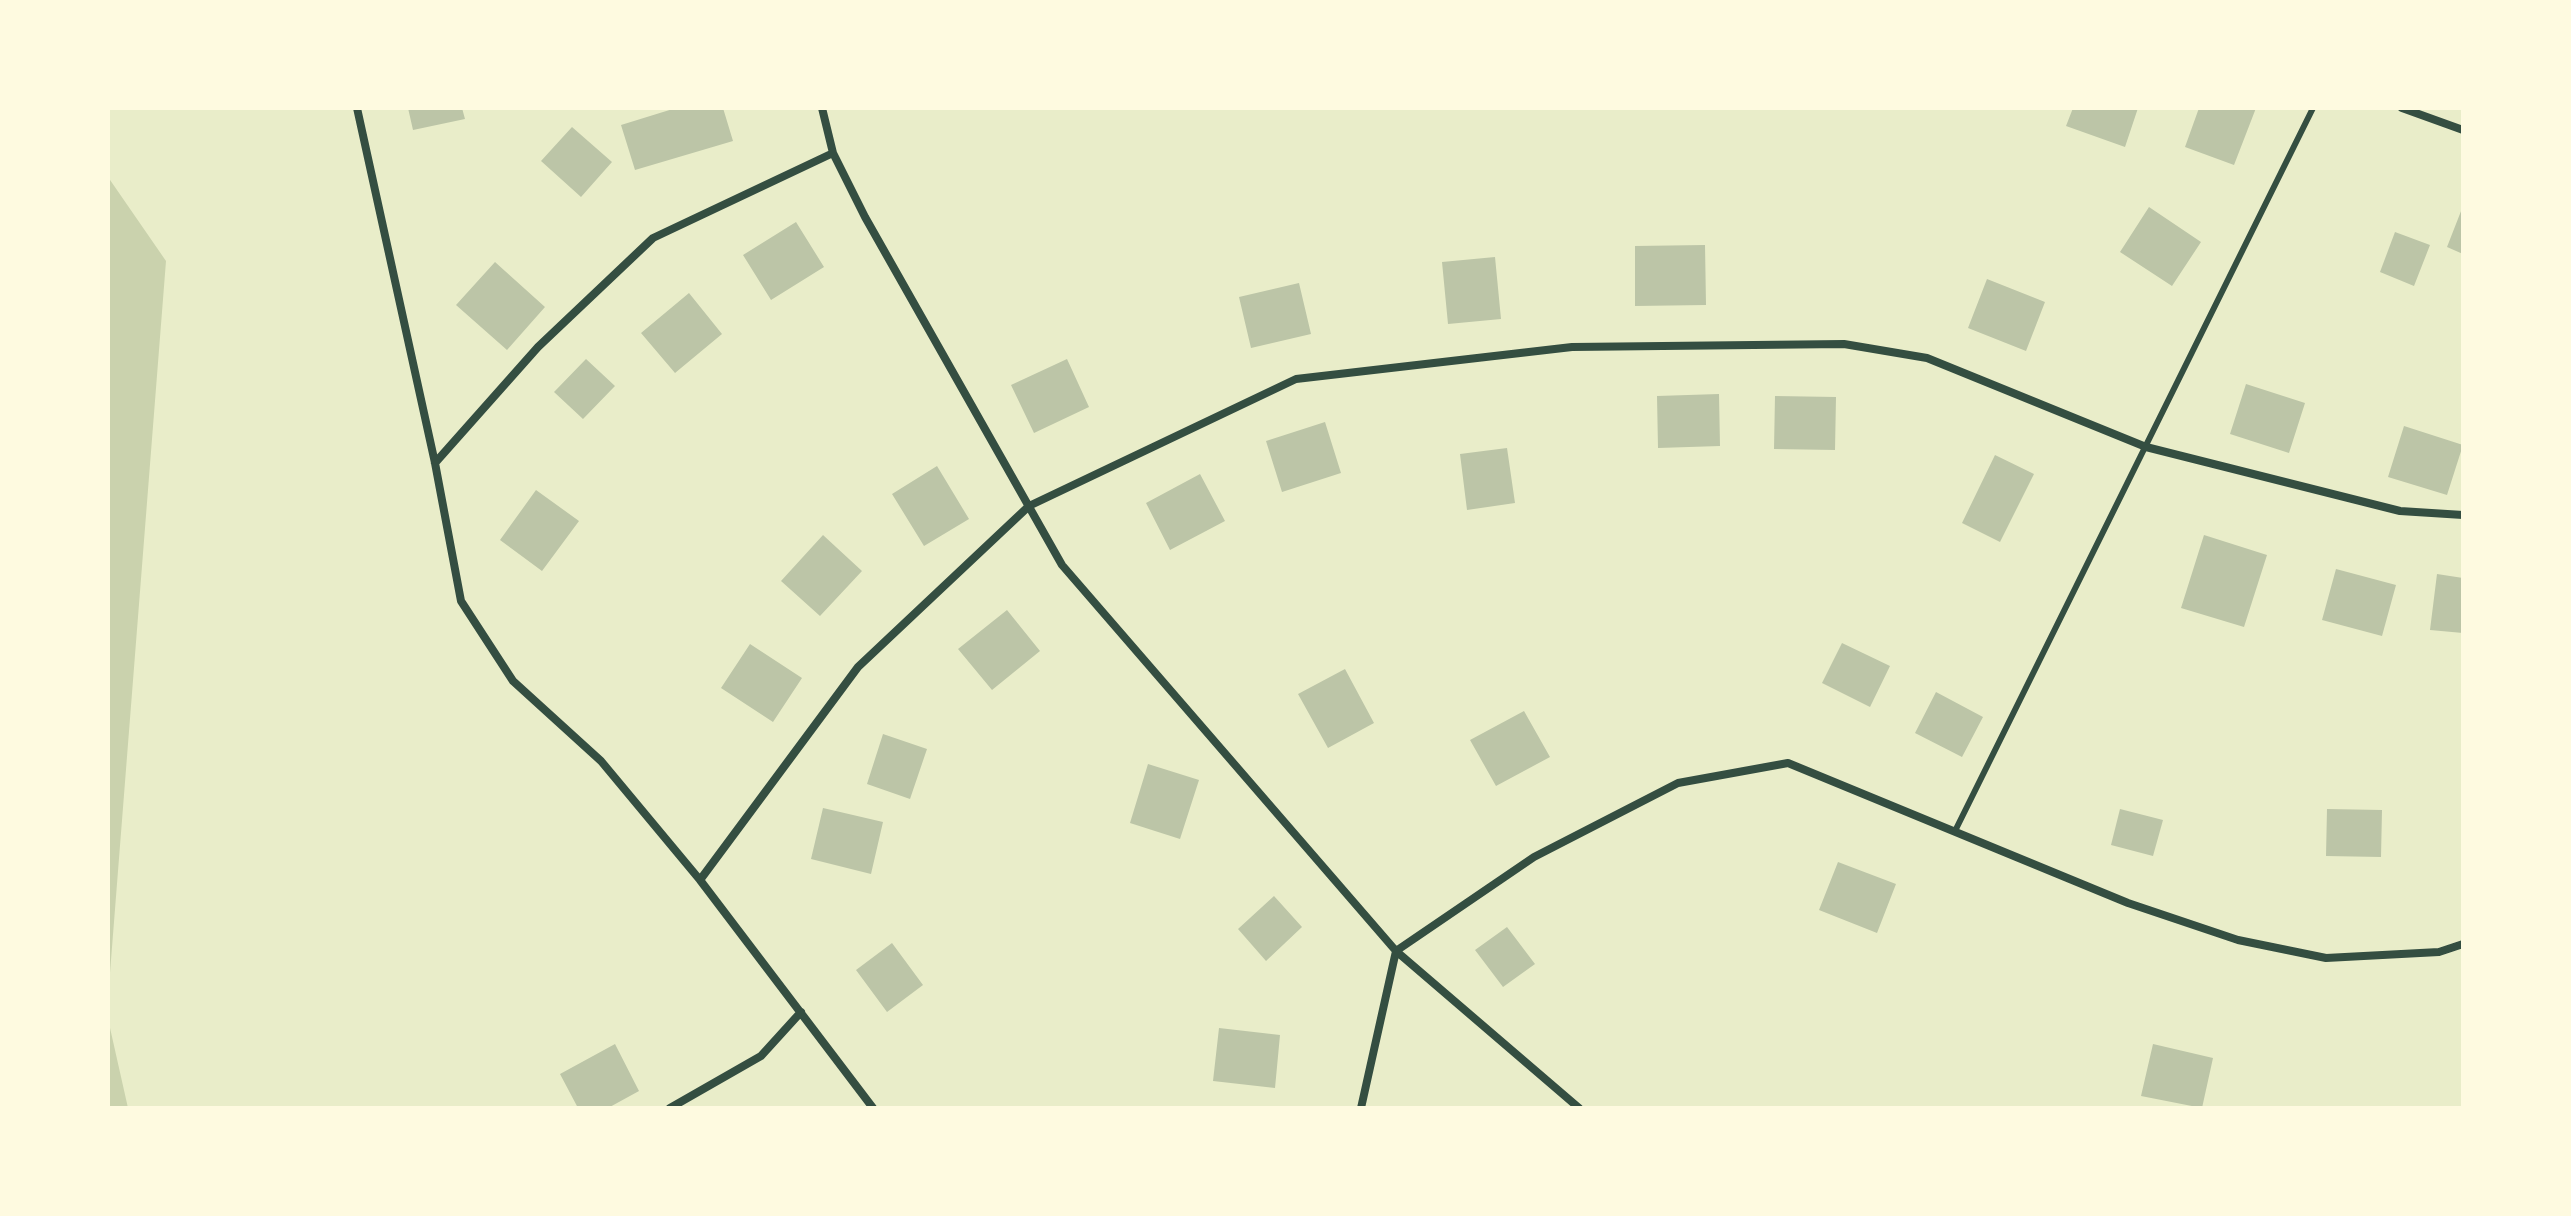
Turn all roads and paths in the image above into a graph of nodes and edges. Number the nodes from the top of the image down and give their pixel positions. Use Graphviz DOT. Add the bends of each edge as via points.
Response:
graph roads {
  1 [pos="357,108"];
  2 [pos="822,108"];
  3 [pos="2313,108"];
  4 [pos="2402,108"];
  5 [pos="2463,130"];
  6 [pos="833,153"];
  7 [pos="2146,447"];
  8 [pos="435,463"];
  9 [pos="1029,506"];
  10 [pos="2463,515"];
  11 [pos="1955,831"];
  12 [pos="700,880"];
  13 [pos="2463,944"];
  14 [pos="1396,951"];
  15 [pos="801,1012"];
  16 [pos="670,1108"];
  17 [pos="873,1108"];
  18 [pos="1361,1108"];
  19 [pos="1579,1108"];
  1 -- 8 [label="street"];
  2 -- 6 [label="street"];
  3 -- 7 [label="lane"];
  4 -- 5 [label="street"];
  6 -- 8 [label="street" via="653,238 538,347"];
  6 -- 9 [label="street"];
  7 -- 9 [label="street" via="1927,358 1844,344 1572,347 1296,379"];
  7 -- 10 [label="street" via="2400,511"];
  7 -- 11 [label="lane"];
  8 -- 12 [label="street" via="461,601 513,681 601,761"];
  9 -- 12 [label="street" via="858,667"];
  9 -- 14 [label="street" via="1062,565"];
  11 -- 13 [label="street" via="2128,903 2238,940 2326,958 2439,952"];
  11 -- 14 [label="street" via="1788,763 1678,783 1534,857"];
  12 -- 15 [label="street"];
  14 -- 18 [label="street"];
  14 -- 19 [label="street"];
  15 -- 16 [label="street" via="761,1056"];
  15 -- 17 [label="street"];
}
